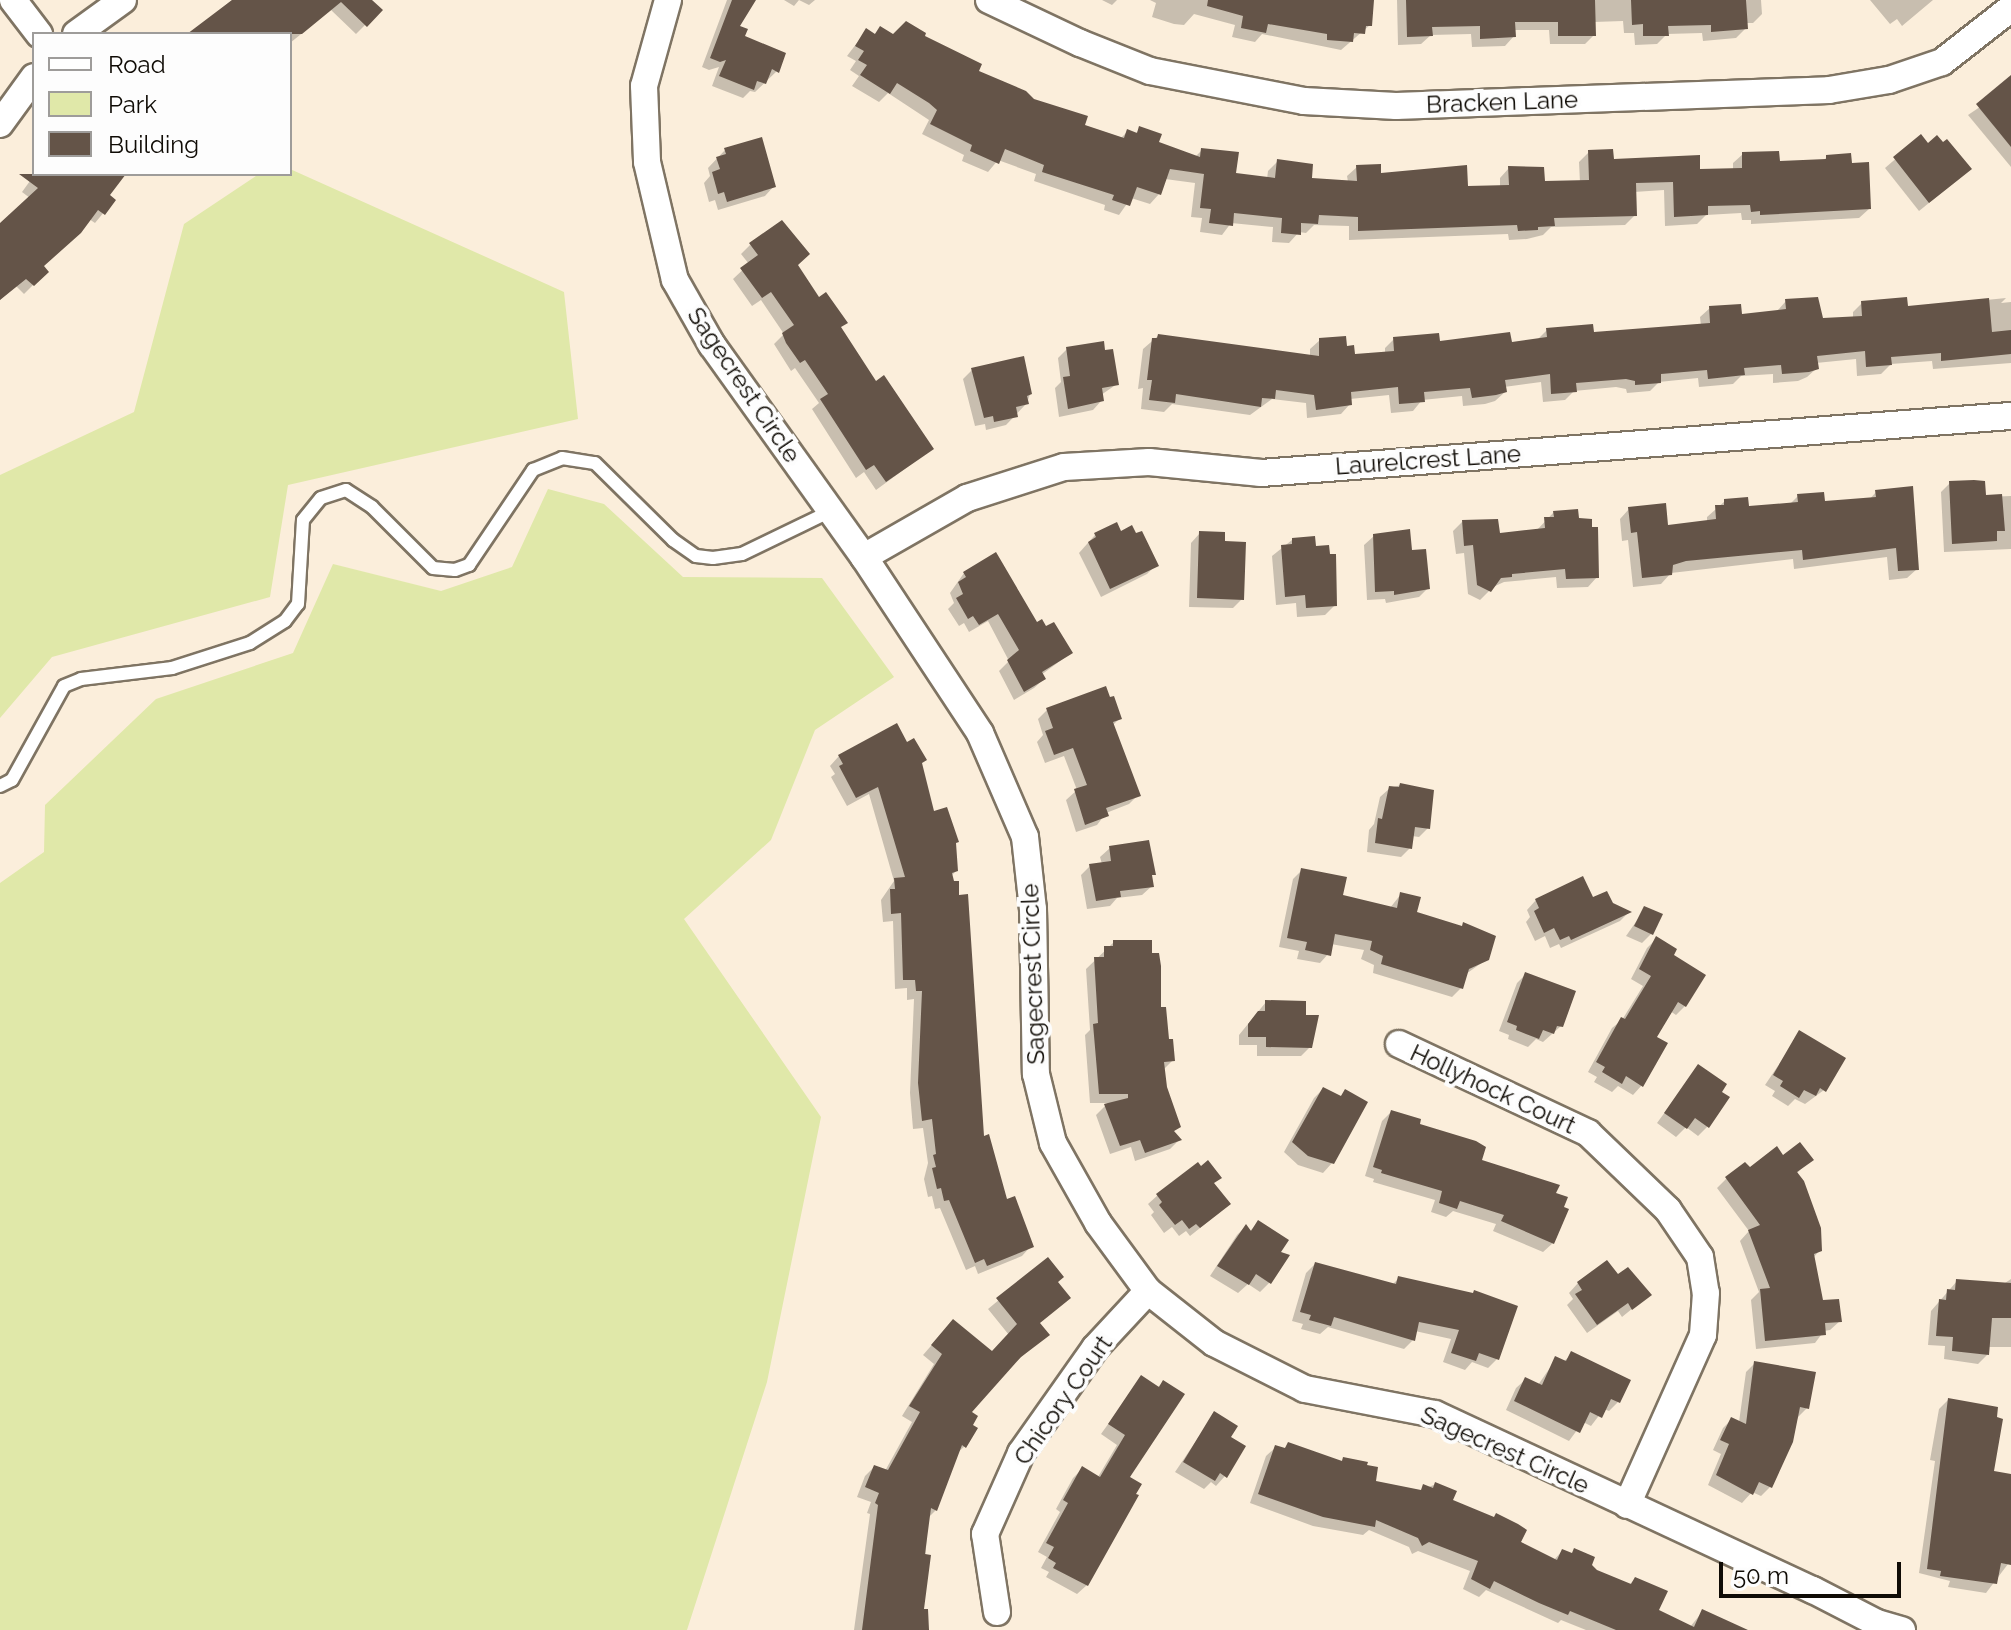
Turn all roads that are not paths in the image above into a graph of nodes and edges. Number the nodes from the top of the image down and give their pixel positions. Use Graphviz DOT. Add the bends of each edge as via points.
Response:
graph roads {
  1 [pos="13,0"];
  2 [pos="123,0"];
  3 [pos="668,0"];
  4 [pos="989,0"];
  5 [pos="2011,8"];
  6 [pos="37,32"];
  7 [pos="79,32"];
  8 [pos="32,80"];
  9 [pos="0,124"];
  10 [pos="2011,416"];
  11 [pos="831,511"];
  12 [pos="864,557"];
  13 [pos="0,786"];
  14 [pos="1399,1044"];
  15 [pos="1148,1291"];
  16 [pos="1627,1505"];
  17 [pos="997,1612"];
  18 [pos="1902,1630"];
  1 -- 6 [label="street"];
  2 -- 7 [label="street"];
  3 -- 11 [label="street, Sagecrest Circle" via="644,86 647,162 675,280 712,345"];
  4 -- 5 [label="street, Bracken Lane" via="1150,71 1304,101 1396,106 1829,90 1889,80 1942,62"];
  8 -- 9 [label="street"];
  10 -- 12 [label="street, Laurelcrest Lane" via="1261,473 1149,462 1064,467 967,498"];
  11 -- 12 [label="street, Sagecrest Circle"];
  11 -- 13 [label="lane" via="742,554 696,556 595,463 562,458 533,470 469,565 455,570 433,568 372,507 346,490 321,498 303,520 298,604 285,621 250,643 172,668 81,679 64,686 12,780"];
  12 -- 15 [label="street, Sagecrest Circle" via="980,733 1025,837 1033,909 1036,1074 1053,1143 1098,1223"];
  14 -- 16 [label="street, Hollyhock Court" via="1588,1133 1668,1210 1700,1257 1706,1293 1703,1335"];
  15 -- 16 [label="street, Sagecrest Circle" via="1214,1343 1305,1389 1435,1414"];
  15 -- 17 [label="street, Chicory Court" via="1095,1348 1021,1453 985,1534"];
  16 -- 18 [label="street, Sagecrest Circle"];
}
